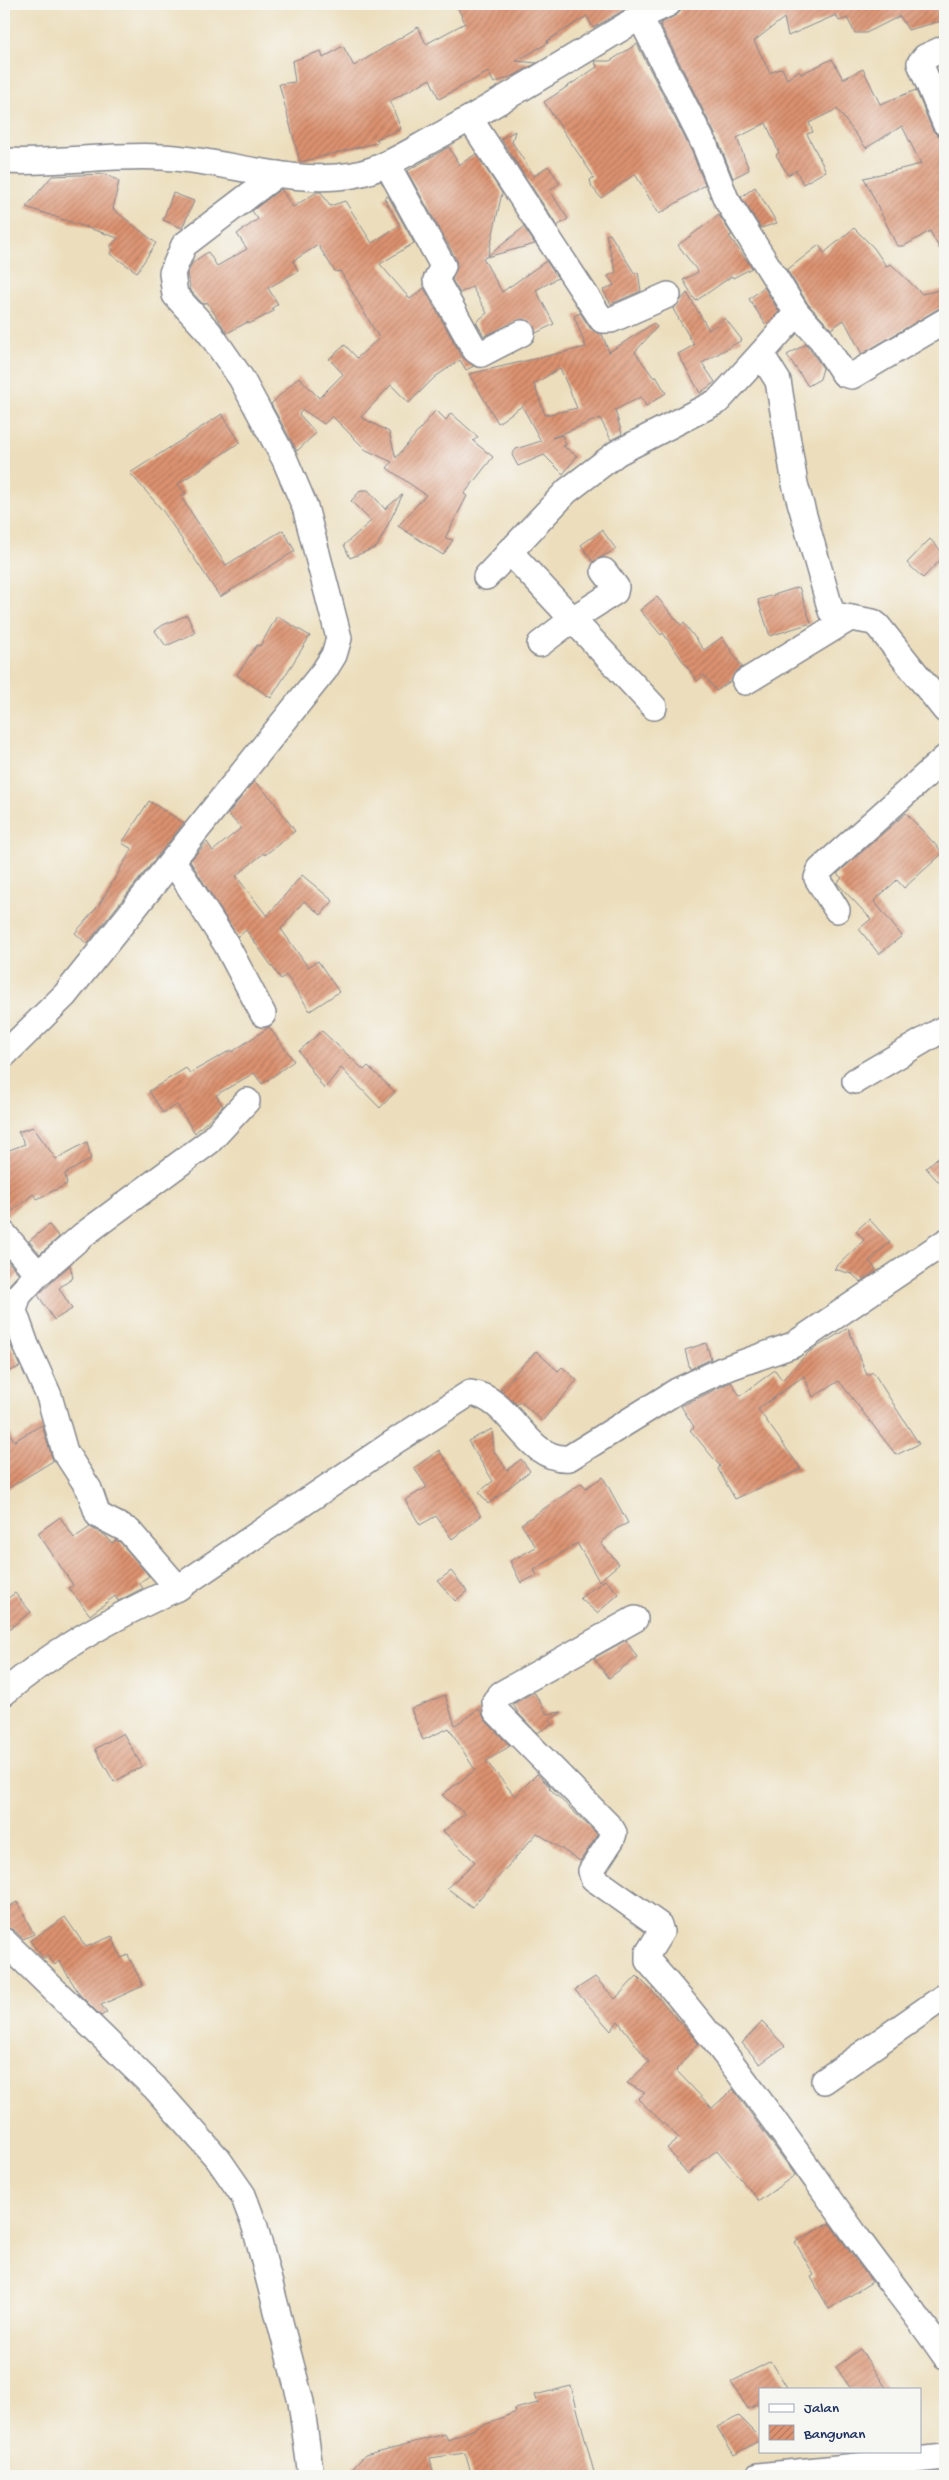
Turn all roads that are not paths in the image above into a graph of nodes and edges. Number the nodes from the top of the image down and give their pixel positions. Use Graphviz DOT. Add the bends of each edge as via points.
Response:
graph roads {
  1 [pos="655,8"];
  2 [pos="945,48"];
  3 [pos="470,119"];
  4 [pos="945,123"];
  5 [pos="4,161"];
  6 [pos="387,164"];
  7 [pos="277,174"];
  8 [pos="668,295"];
  9 [pos="797,313"];
  10 [pos="945,321"];
  11 [pos="522,333"];
  12 [pos="761,354"];
  13 [pos="509,551"];
  14 [pos="604,571"];
  15 [pos="486,577"];
  16 [pos="574,618"];
  17 [pos="850,618"];
  18 [pos="540,644"];
  19 [pos="745,682"];
  20 [pos="654,707"];
  21 [pos="945,710"];
  22 [pos="945,758"];
  23 [pos="173,861"];
  24 [pos="837,910"];
  25 [pos="263,1014"];
  26 [pos="945,1028"];
  27 [pos="4,1055"];
  28 [pos="855,1081"];
  29 [pos="247,1101"];
  30 [pos="4,1234"];
  31 [pos="945,1242"];
  32 [pos="38,1274"];
  33 [pos="11,1304"];
  34 [pos="178,1588"];
  35 [pos="635,1619"];
  36 [pos="4,1693"];
  37 [pos="4,1941"];
  38 [pos="945,1996"];
  39 [pos="824,2082"];
  40 [pos="945,2356"];
  41 [pos="945,2457"];
  42 [pos="311,2476"];
  43 [pos="758,2476"];
  1 -- 3 [label="street"];
  1 -- 9 [label="street" via="726,199"];
  2 -- 4 [label="street" via="925,57 920,63"];
  3 -- 6 [label="street"];
  3 -- 8 [label="street" via="602,320 611,320"];
  5 -- 7 [label="street" via="32,163 162,157"];
  6 -- 7 [label="street" via="354,175 336,177"];
  6 -- 11 [label="street" via="443,266 436,280 475,350 481,354"];
  7 -- 23 [label="street" via="184,245 172,273 175,295 209,332 241,378 285,460 305,507 338,638 334,654 324,671"];
  9 -- 10 [label="street" via="848,376"];
  9 -- 12 [label="street"];
  12 -- 13 [label="street" via="718,400 617,453 567,491"];
  12 -- 17 [label="street" via="778,381 795,484 831,611"];
  13 -- 15 [label="street"];
  13 -- 16 [label="street"];
  14 -- 16 [label="street" via="616,588 615,592"];
  16 -- 18 [label="street"];
  16 -- 20 [label="street"];
  17 -- 19 [label="street"];
  17 -- 21 [label="street" via="878,626"];
  22 -- 24 [label="street" via="820,870 817,878"];
  23 -- 25 [label="street" via="226,944"];
  23 -- 27 [label="street" via="65,995"];
  26 -- 28 [label="street"];
  29 -- 32 [label="street" via="194,1154 125,1203"];
  30 -- 32 [label="street"];
  31 -- 34 [label="street" via="793,1346 722,1370 677,1390 569,1458 556,1460 545,1455 499,1406 484,1395 470,1393"];
  32 -- 33 [label="street"];
  33 -- 34 [label="street" via="49,1396 65,1452 89,1489 98,1515 129,1531"];
  34 -- 36 [label="street" via="149,1600 68,1647"];
  35 -- 40 [label="street" via="501,1694 495,1701 496,1711 611,1828 614,1833 612,1839 591,1871 593,1878 659,1925 661,1932 648,1953 648,1961 685,2002 742,2076"];
  37 -- 42 [label="street" via="155,2088 218,2159 243,2195 255,2227 302,2402"];
  38 -- 39 [label="street"];
  41 -- 43 [label="street"];
}
